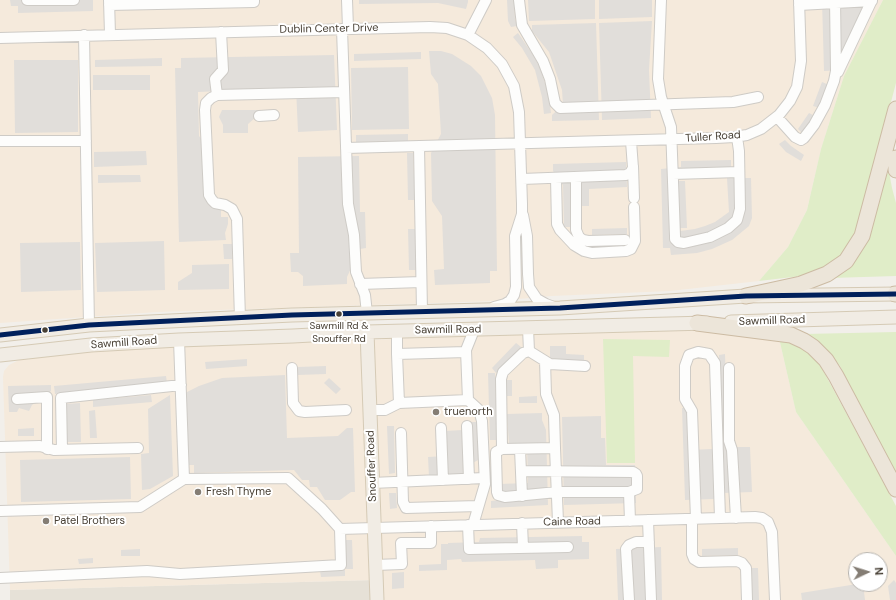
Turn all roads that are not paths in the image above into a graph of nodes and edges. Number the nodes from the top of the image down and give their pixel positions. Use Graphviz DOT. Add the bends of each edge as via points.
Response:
graph roads {
  1 [pos="27,0"];
  2 [pos="74,0"];
  3 [pos="254,0"];
  4 [pos="347,0"];
  5 [pos="486,0"];
  6 [pos="519,0"];
  7 [pos="661,0"];
  8 [pos="872,0"];
  9 [pos="835,1"];
  10 [pos="799,2"];
  11 [pos="109,3"];
  12 [pos="345,29"];
  13 [pos="221,32"];
  14 [pos="110,34"];
  15 [pos="84,35"];
  16 [pos="468,35"];
  17 [pos="0,38"];
  18 [pos="833,85"];
  19 [pos="344,92"];
  20 [pos="217,96"];
  21 [pos="758,97"];
  22 [pos="664,105"];
  23 [pos="896,109"];
  24 [pos="274,115"];
  25 [pos="259,116"];
  26 [pos="777,117"];
  27 [pos="737,137"];
  28 [pos="672,140"];
  29 [pos="0,141"];
  30 [pos="86,141"];
  31 [pos="632,141"];
  32 [pos="521,143"];
  33 [pos="419,146"];
  34 [pos="346,148"];
  35 [pos="896,158"];
  36 [pos="633,166"];
  37 [pos="896,170"];
  38 [pos="739,172"];
  39 [pos="673,174"];
  40 [pos="576,177"];
  41 [pos="556,178"];
  42 [pos="522,179"];
  43 [pos="522,204"];
  44 [pos="625,240"];
  45 [pos="577,242"];
  46 [pos="421,282"];
  47 [pos="360,284"];
  48 [pos="896,294"];
  49 [pos="746,296"];
  50 [pos="560,308"];
  51 [pos="478,310"];
  52 [pos="422,311"];
  53 [pos="448,311"];
  54 [pos="366,313"];
  55 [pos="896,317"];
  56 [pos="240,319"];
  57 [pos="697,323"];
  58 [pos="88,325"];
  59 [pos="528,328"];
  60 [pos="474,330"];
  61 [pos="367,332"];
  62 [pos="397,332"];
  63 [pos="0,335"];
  64 [pos="179,340"];
  65 [pos="529,351"];
  66 [pos="466,352"];
  67 [pos="397,354"];
  68 [pos="0,355"];
  69 [pos="545,361"];
  70 [pos="585,366"];
  71 [pos="292,368"];
  72 [pos="729,368"];
  73 [pos="181,385"];
  74 [pos="17,399"];
  75 [pos="468,400"];
  76 [pos="398,402"];
  77 [pos="346,410"];
  78 [pos="370,410"];
  79 [pos="467,426"];
  80 [pos="441,428"];
  81 [pos="401,433"];
  82 [pos="0,447"];
  83 [pos="138,448"];
  84 [pos="556,448"];
  85 [pos="47,449"];
  86 [pos="502,449"];
  87 [pos="520,449"];
  88 [pos="62,450"];
  89 [pos="521,472"];
  90 [pos="556,472"];
  91 [pos="484,478"];
  92 [pos="184,479"];
  93 [pos="469,479"];
  94 [pos="443,480"];
  95 [pos="402,482"];
  96 [pos="372,483"];
  97 [pos="896,489"];
  98 [pos="557,492"];
  99 [pos="629,492"];
  100 [pos="522,496"];
  101 [pos="478,506"];
  102 [pos="0,512"];
  103 [pos="720,518"];
  104 [pos="736,518"];
  105 [pos="694,519"];
  106 [pos="648,520"];
  107 [pos="630,521"];
  108 [pos="558,522"];
  109 [pos="522,524"];
  110 [pos="470,525"];
  111 [pos="430,526"];
  112 [pos="374,528"];
  113 [pos="340,529"];
  114 [pos="649,542"];
  115 [pos="568,547"];
  116 [pos="523,548"];
  117 [pos="375,565"];
  118 [pos="0,578"];
  119 [pos="377,600"];
  120 [pos="629,600"];
  121 [pos="651,600"];
  122 [pos="747,600"];
  123 [pos="775,600"];
  1 -- 2 [label="street"];
  3 -- 11 [label="street"];
  4 -- 12 [label="street"];
  5 -- 16 [label="street"];
  6 -- 22 [label="street" via="522,25 545,65 558,107 564,109"];
  7 -- 22 [label="street" via="658,74"];
  8 -- 9 [label="street"];
  8 -- 18 [label="street"];
  9 -- 10 [label="street"];
  9 -- 18 [label="street" via="836,61"];
  10 -- 26 [label="street, Tuller Road" via="799,79 794,95"];
  11 -- 14 [label="street"];
  12 -- 13 [label="street, Dublin Center Drive"];
  12 -- 16 [label="street, Dublin Center Drive" via="435,27"];
  12 -- 19 [label="street"];
  13 -- 14 [label="street, Dublin Center Drive"];
  13 -- 20 [label="street" via="223,70 216,79"];
  14 -- 15 [label="street, Dublin Center Drive"];
  15 -- 17 [label="street, Dublin Center Drive"];
  15 -- 30 [label="street"];
  16 -- 32 [label="street, Dublin Center Drive" via="495,55 509,76 516,91"];
  18 -- 26 [label="street" via="820,116 801,140 796,139"];
  19 -- 20 [label="street"];
  19 -- 34 [label="street"];
  20 -- 56 [label="street" via="209,100 205,108 208,194 213,202 232,209 237,219"];
  21 -- 22 [label="street" via="738,102"];
  22 -- 28 [label="street"];
  23 -- 49 [label="highway" via="862,236 846,261 827,274 801,284"];
  24 -- 25 [label="street"];
  26 -- 27 [label="street, Tuller Road" via="761,129"];
  27 -- 28 [label="street, Tuller Road"];
  27 -- 38 [label="street"];
  28 -- 31 [label="street, Tuller Road"];
  28 -- 39 [label="street"];
  29 -- 30 [label="street"];
  30 -- 58 [label="street"];
  31 -- 32 [label="street, Tuller Road"];
  31 -- 36 [label="street"];
  32 -- 33 [label="street, Tuller Road"];
  32 -- 42 [label="street, Dublin Center Drive"];
  33 -- 34 [label="street, Tuller Road"];
  33 -- 46 [label="street"];
  34 -- 47 [label="street" via="348,204 354,234 356,272"];
  35 -- 37 [label="highway"];
  36 -- 40 [label="street" via="626,175"];
  36 -- 45 [label="street" via="634,245 630,250 592,253 578,249"];
  38 -- 39 [label="street"];
  38 -- 39 [label="street" via="740,209 737,220 710,238 681,243 675,238"];
  40 -- 41 [label="street"];
  40 -- 45 [label="street"];
  41 -- 42 [label="street"];
  41 -- 45 [label="street" via="557,224 560,230"];
  42 -- 43 [label="street, Dublin Center Drive"];
  43 -- 50 [label="street, Dublin Center Drive" via="530,287 541,302"];
  43 -- 51 [label="street, Dublin Center Drive" via="522,214 515,236 515,294 505,304"];
  44 -- 45 [label="street"];
  46 -- 47 [label="street"];
  46 -- 52 [label="street"];
  47 -- 54 [label="street" via="366,301"];
  48 -- 49 [label="main road, Sawmill Road"];
  49 -- 50 [label="main road, Sawmill Road"];
  50 -- 51 [label="main road, Sawmill Road"];
  51 -- 53 [label="main road, Sawmill Road"];
  52 -- 53 [label="main road, Sawmill Road"];
  52 -- 54 [label="main road, Sawmill Road"];
  53 -- 61 [label="main road" via="381,321 373,324"];
  54 -- 56 [label="main road, Sawmill Road"];
  55 -- 57 [label="main road, Sawmill Road"];
  56 -- 58 [label="main road, Sawmill Road"];
  57 -- 59 [label="main road, Sawmill Road"];
  57 -- 97 [label="highway" via="791,335 813,347 826,360 836,376"];
  58 -- 63 [label="main road, Sawmill Road"];
  59 -- 60 [label="main road, Sawmill Road"];
  59 -- 65 [label="street"];
  60 -- 62 [label="main road, Sawmill Road"];
  60 -- 66 [label="street"];
  61 -- 62 [label="main road, Sawmill Road"];
  61 -- 64 [label="main road, Sawmill Road"];
  61 -- 78 [label="main road, Snouffer Road"];
  62 -- 67 [label="street"];
  64 -- 68 [label="main road, Sawmill Road" via="91,345"];
  64 -- 73 [label="street"];
  65 -- 69 [label="street"];
  65 -- 86 [label="street" via="523,353 502,372"];
  66 -- 67 [label="street"];
  66 -- 75 [label="street"];
  67 -- 76 [label="street"];
  69 -- 70 [label="street" via="550,364"];
  69 -- 84 [label="street" via="546,394 554,415"];
  71 -- 77 [label="street" via="293,404 299,411"];
  72 -- 104 [label="street" via="729,441 732,450"];
  73 -- 88 [label="street" via="61,398"];
  73 -- 92 [label="street"];
  74 -- 85 [label="street" via="47,397"];
  75 -- 76 [label="street"];
  75 -- 91 [label="street" via="479,410 482,421"];
  76 -- 78 [label="street" via="386,410"];
  78 -- 96 [label="main road, Snouffer Road"];
  79 -- 93 [label="street"];
  80 -- 94 [label="street"];
  81 -- 95 [label="street"];
  82 -- 85 [label="street" via="38,446"];
  83 -- 88 [label="street"];
  84 -- 87 [label="street"];
  84 -- 90 [label="street"];
  85 -- 88 [label="street"];
  86 -- 87 [label="street"];
  86 -- 100 [label="street" via="496,452 498,495"];
  87 -- 89 [label="street"];
  89 -- 90 [label="street"];
  89 -- 100 [label="street"];
  90 -- 98 [label="street"];
  90 -- 99 [label="street" via="632,472 637,476 637,489"];
  91 -- 93 [label="street"];
  91 -- 101 [label="street" via="485,484"];
  92 -- 102 [label="street" via="140,507"];
  92 -- 113 [label="street" via="288,478"];
  93 -- 94 [label="street"];
  94 -- 95 [label="street"];
  95 -- 96 [label="street"];
  95 -- 101 [label="street" via="403,502 406,508"];
  96 -- 112 [label="main road, Snouffer Road"];
  98 -- 99 [label="street"];
  98 -- 100 [label="street"];
  98 -- 108 [label="street"];
  99 -- 107 [label="street"];
  101 -- 110 [label="street"];
  103 -- 104 [label="street, Caine Road"];
  103 -- 105 [label="street, Caine Road"];
  103 -- 105 [label="street" via="714,362 709,354 698,352 689,355 685,366 685,399 692,411"];
  104 -- 123 [label="street, Caine Road" via="755,517 768,522 772,532"];
  105 -- 106 [label="street, Caine Road"];
  105 -- 122 [label="street" via="694,559 699,562 742,563 746,568"];
  106 -- 107 [label="street, Caine Road"];
  106 -- 114 [label="street"];
  107 -- 108 [label="street, Caine Road"];
  108 -- 109 [label="street, Caine Road"];
  109 -- 110 [label="street, Caine Road"];
  109 -- 116 [label="street"];
  110 -- 111 [label="street, Caine Road"];
  110 -- 116 [label="street" via="469,549"];
  111 -- 112 [label="street, Caine Road"];
  111 -- 117 [label="street" via="431,543 401,543 402,564"];
  112 -- 113 [label="street, Caine Road"];
  112 -- 117 [label="main road, Snouffer Road"];
  113 -- 118 [label="street" via="341,565 180,574 147,571"];
  114 -- 120 [label="street" via="636,542 626,549"];
  114 -- 121 [label="street"];
  115 -- 116 [label="street"];
  117 -- 119 [label="main road, Snouffer Road"];
}
